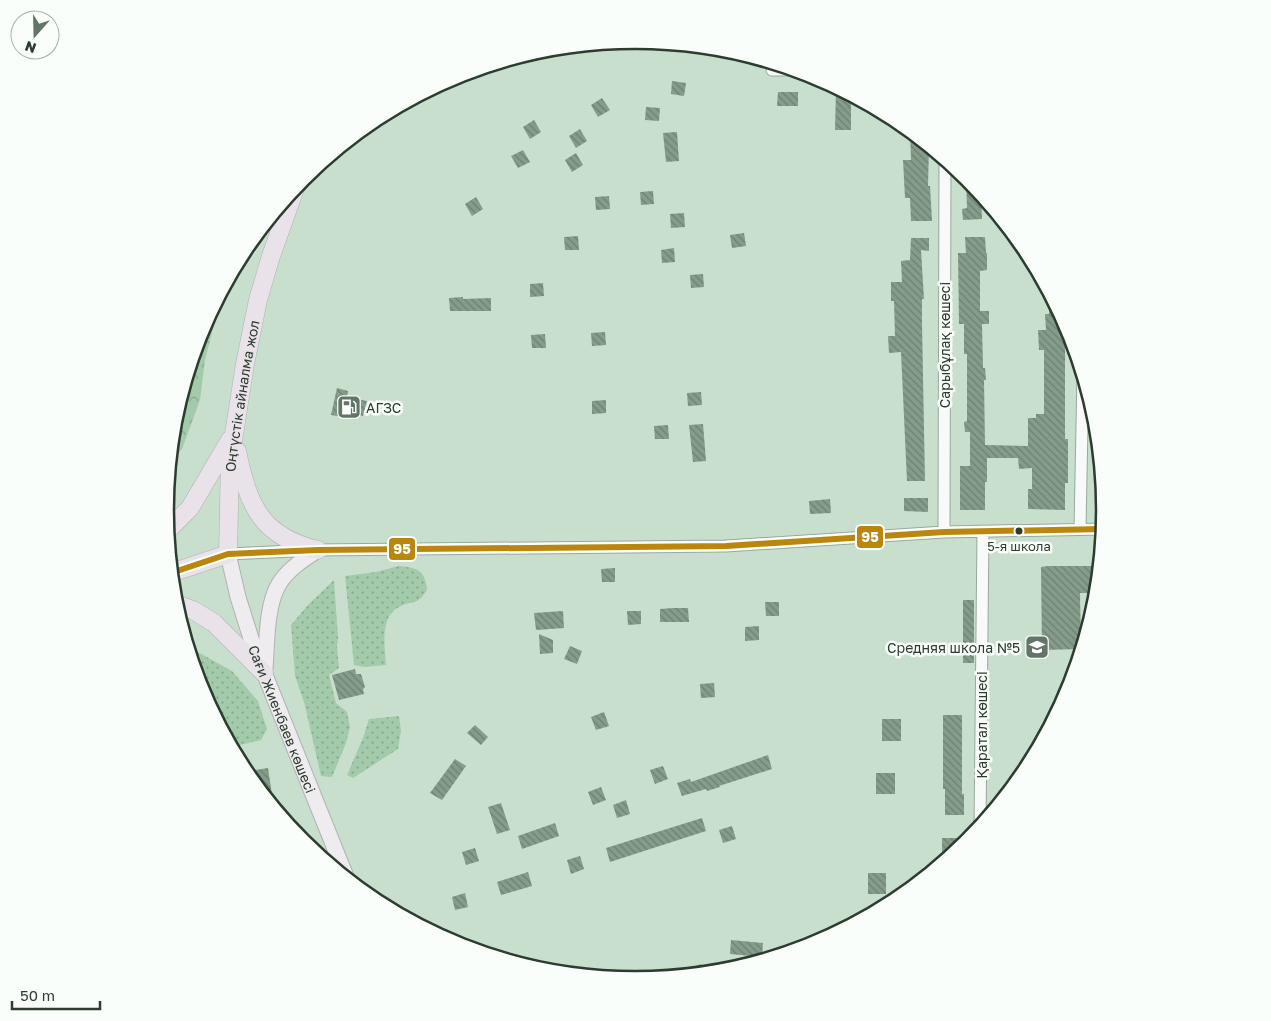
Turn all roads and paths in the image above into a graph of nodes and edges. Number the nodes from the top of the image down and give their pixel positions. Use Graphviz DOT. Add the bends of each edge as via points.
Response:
graph roads {
  1 [pos="945,168"];
  2 [pos="289,205"];
  3 [pos="1083,394"];
  4 [pos="234,434"];
  5 [pos="174,524"];
  6 [pos="1080,529"];
  7 [pos="1096,529"];
  8 [pos="983,531"];
  9 [pos="944,532"];
  10 [pos="318,550"];
  11 [pos="228,554"];
  12 [pos="178,571"];
  13 [pos="184,607"];
  14 [pos="264,673"];
  15 [pos="985,813"];
  16 [pos="341,866"];
  1 -- 9 [label="street, Сарыбұлақ көшесі"];
  2 -- 4 [label="highway, Оңтүстік айналма жол" via="258,300"];
  3 -- 6 [label="street"];
  4 -- 5 [label="highway" via="190,508"];
  4 -- 10 [label="highway" via="243,480 260,517 278,535"];
  4 -- 11 [label="highway, Оңтүстік айналма жол"];
  6 -- 7 [label="street"];
  6 -- 8 [label="street"];
  8 -- 9 [label="street"];
  8 -- 15 [label="street, Қаратал көшесі"];
  9 -- 10 [label="street" via="726,546"];
  10 -- 11 [label="street"];
  10 -- 14 [label="main road" via="290,571 279,584 268,625"];
  11 -- 12 [label="highway"];
  11 -- 14 [label="main road, Сағи Жиенбаев көшесі" via="246,625"];
  13 -- 14 [label="highway" via="214,623"];
  14 -- 16 [label="main road, Сағи Жиенбаев көшесі"];
}
